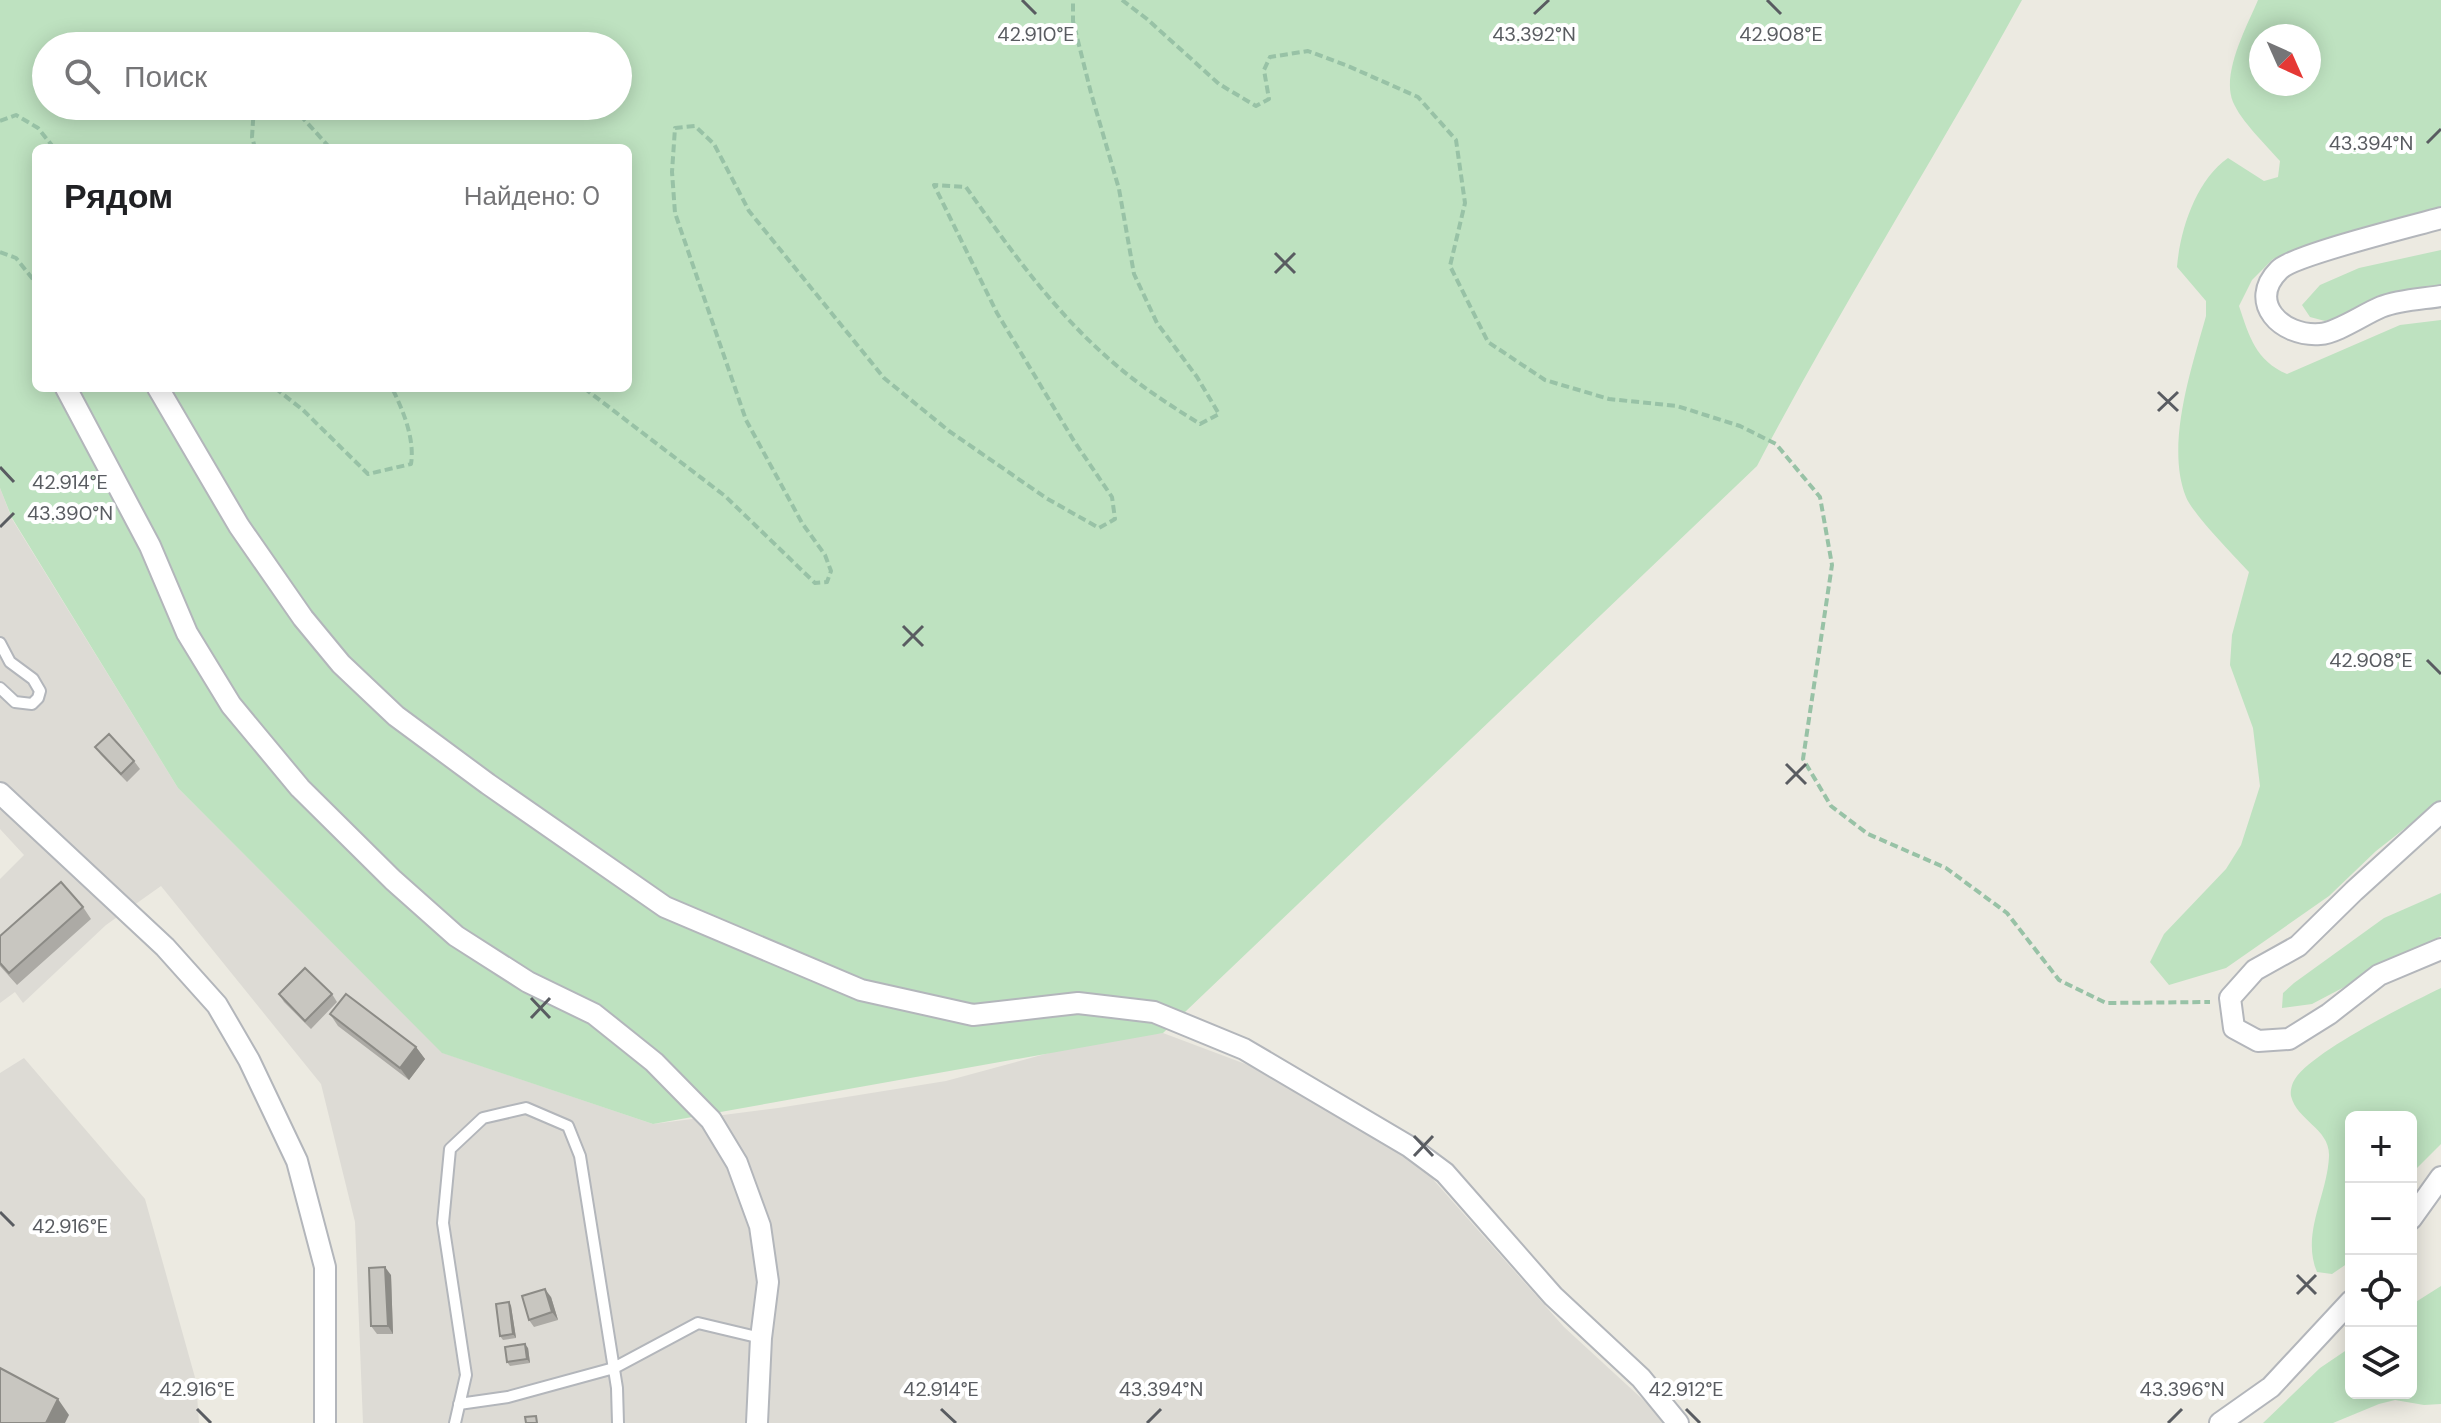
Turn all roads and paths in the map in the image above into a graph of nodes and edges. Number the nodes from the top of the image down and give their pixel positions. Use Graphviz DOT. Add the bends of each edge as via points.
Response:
graph roads {
  1 [pos="1073,0"];
  2 [pos="1122,0"];
  3 [pos="253,120"];
  4 [pos="305,120"];
  5 [pos="0,121"];
  6 [pos="51,144"];
  7 [pos="254,144"];
  8 [pos="326,144"];
  9 [pos="2441,218"];
  10 [pos="0,252"];
  11 [pos="32,278"];
  12 [pos="2441,296"];
  13 [pos="68,392"];
  14 [pos="160,392"];
  15 [pos="280,392"];
  16 [pos="394,392"];
  17 [pos="589,392"];
  18 [pos="0,643"];
  19 [pos="0,688"];
  20 [pos="0,793"];
  21 [pos="2441,812"];
  22 [pos="2441,949"];
  23 [pos="2230,998"];
  24 [pos="2441,1177"];
  25 [pos="2417,1211"];
  26 [pos="2345,1307"];
  27 [pos="761,1338"];
  28 [pos="614,1368"];
  29 [pos="459,1404"];
  30 [pos="325,1423"];
  31 [pos="455,1423"];
  32 [pos="618,1423"];
  33 [pos="757,1423"];
  34 [pos="1678,1423"];
  35 [pos="2220,1423"];
  1 -- 17 [label="path" via="1073,21 1119,189 1134,274 1157,323 1219,414 1200,424 1108,359 1044,291 966,187 934,185 997,313 1112,497 1115,519 1099,528 1046,498 884,378 749,211 714,144 695,126 675,128 675,213 746,420 825,555 831,571 827,582 815,583 725,496"];
  2 -- 23 [label="path" via="1219,84 1256,106 1269,99 1264,70 1270,57 1308,51 1418,97 1456,140 1465,203 1450,266 1488,342 1545,380 1609,399 1677,406 1740,426 1776,444 1820,497 1832,565 1803,759 1831,806 1868,834 1946,868 2007,913 2059,980 2106,1003"];
  3 -- 7 [label="path"];
  4 -- 8 [label="path"];
  5 -- 6 [label="path" via="16,115 38,128"];
  9 -- 12 [label="street" via="2303,258 2279,269 2267,291 2277,323 2294,333 2323,334 2385,306"];
  10 -- 11 [label="path" via="16,258"];
  13 -- 27 [label="street" via="150,546 187,633 231,705 300,788 456,936 528,982 594,1014 654,1062 711,1120 737,1163 760,1226 768,1282"];
  14 -- 34 [label="street" via="239,526 341,664 408,725 665,907 861,990 973,1015 1078,1003 1154,1012 1244,1049 1445,1173 1553,1296 1641,1378"];
  15 -- 16 [label="path" via="368,474 411,464 413,451"];
  18 -- 19 [label="lane" via="10,662 40,691 32,704 15,702"];
  20 -- 30 [label="street" via="165,947 217,1005 249,1060 297,1161 325,1267"];
  21 -- 23 [label="street" via="2298,946 2255,970"];
  22 -- 23 [label="street" via="2379,975 2289,1039 2258,1041 2234,1028"];
  24 -- 25 [label="street"];
  26 -- 35 [label="street" via="2271,1387"];
  27 -- 28 [label="lane" via="698,1323"];
  27 -- 33 [label="street"];
  28 -- 29 [label="lane" via="508,1397"];
  28 -- 29 [label="lane" via="580,1156 568,1126 526,1108 483,1118 450,1149 443,1223 466,1375"];
  28 -- 32 [label="lane"];
  29 -- 31 [label="lane"];
}
